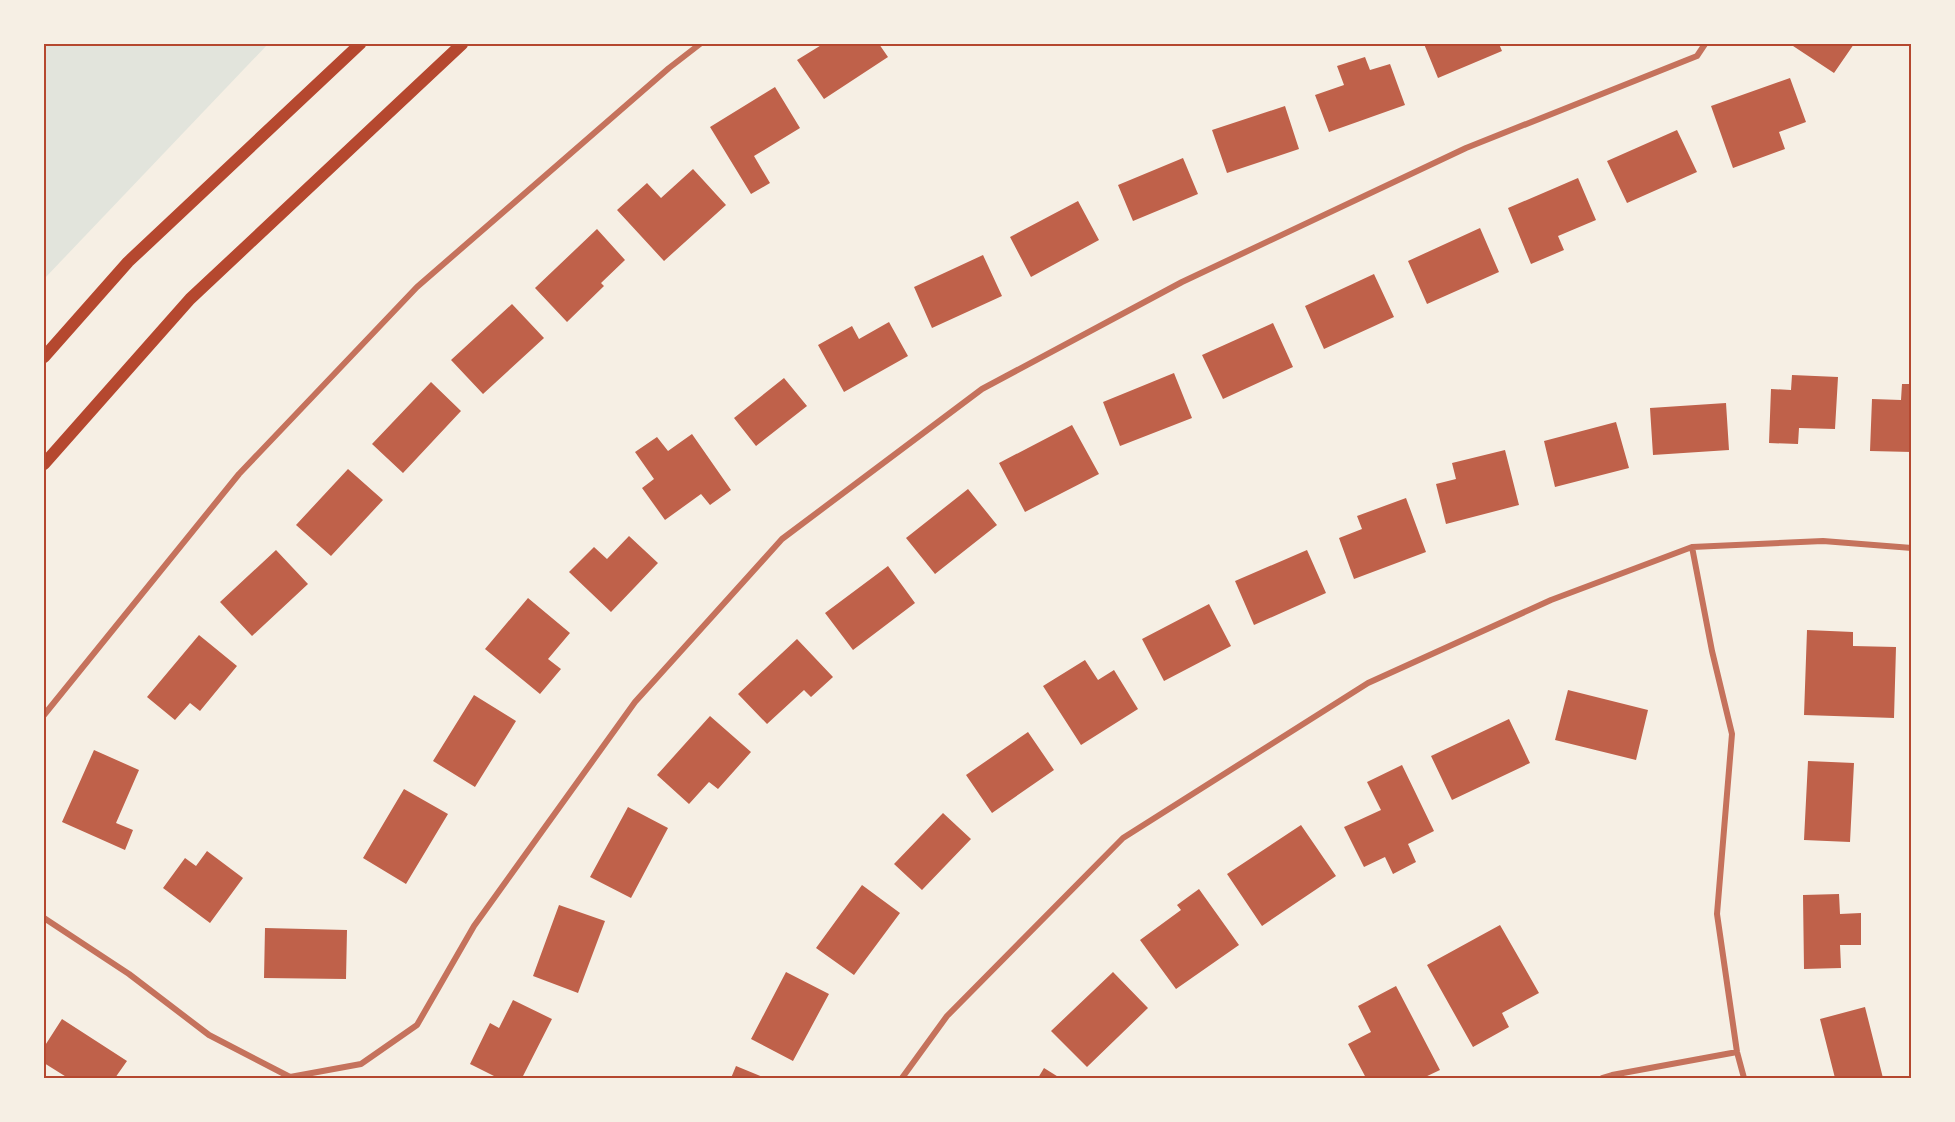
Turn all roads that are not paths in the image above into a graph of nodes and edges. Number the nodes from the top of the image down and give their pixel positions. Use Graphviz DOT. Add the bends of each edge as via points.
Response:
graph roads {
  1 [pos="360,44"];
  2 [pos="462,44"];
  3 [pos="700,44"];
  4 [pos="1705,44"];
  5 [pos="44,357"];
  6 [pos="44,464"];
  7 [pos="1692,547"];
  8 [pos="1911,548"];
  9 [pos="44,715"];
  10 [pos="44,918"];
  11 [pos="1737,1052"];
  12 [pos="902,1078"];
  13 [pos="1602,1078"];
  14 [pos="1744,1078"];
  1 -- 5 [label="main road" via="128,262"];
  2 -- 6 [label="main road" via="190,299"];
  3 -- 9 [label="street" via="417,286 239,474"];
  4 -- 10 [label="street" via="1697,56 1466,148 1182,282 982,388 782,539 635,702 474,926 417,1025 361,1064 290,1077 210,1035 129,974"];
  7 -- 8 [label="street" via="1823,542"];
  7 -- 11 [label="street" via="1732,734 1717,914"];
  7 -- 12 [label="street" via="1551,600 1368,683 1123,838 947,1016"];
  11 -- 13 [label="street"];
  11 -- 14 [label="street"];
}
